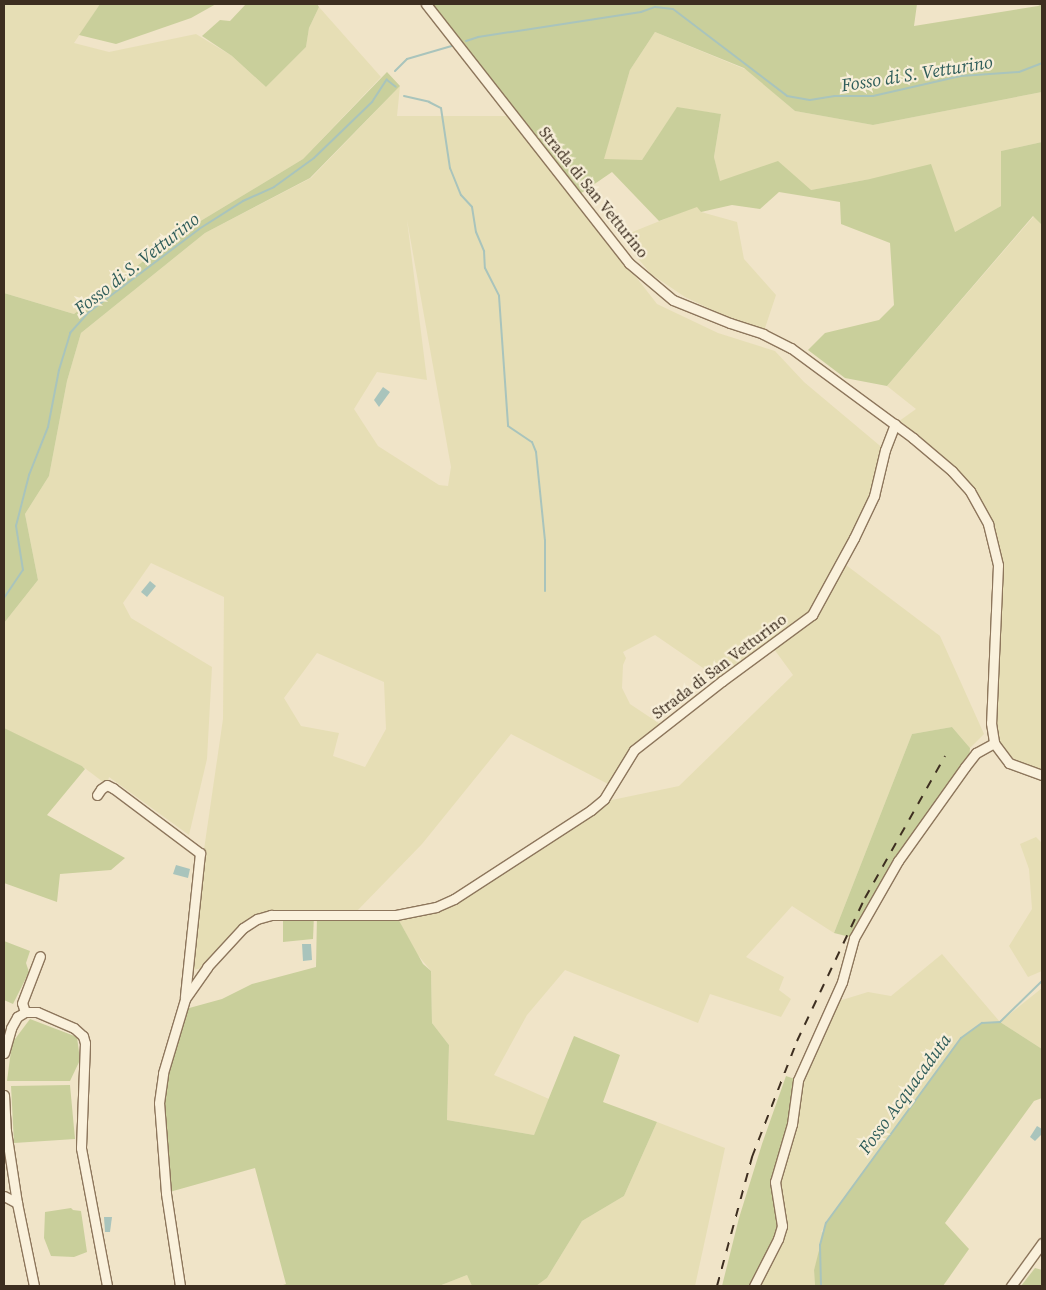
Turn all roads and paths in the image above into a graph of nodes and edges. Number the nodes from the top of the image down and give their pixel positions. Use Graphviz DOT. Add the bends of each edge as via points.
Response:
graph roads {
  1 [pos="426,4"];
  2 [pos="895,424"];
  3 [pos="994,743"];
  4 [pos="1042,775"];
  5 [pos="97,795"];
  6 [pos="40,956"];
  7 [pos="185,999"];
  8 [pos="25,1012"];
  9 [pos="4,1053"];
  10 [pos="4,1095"];
  11 [pos="4,1196"];
  12 [pos="17,1203"];
  13 [pos="1042,1243"];
  14 [pos="1039,1255"];
  15 [pos="34,1286"];
  16 [pos="106,1286"];
  17 [pos="180,1286"];
  18 [pos="754,1286"];
  19 [pos="1010,1286"];
  1 -- 2 [label="street, Strada di San Vetturino" via="629,263 673,300 791,348"];
  2 -- 3 [label="street" via="958,478 970,491 988,524 998,565 991,723"];
  2 -- 7 [label="street, Strada di San Vetturino" via="874,496 812,615 634,750 604,800 454,899 436,907 396,915 283,913 257,919 244,928 207,967"];
  3 -- 4 [label="street" via="1009,763"];
  3 -- 18 [label="street" via="976,753 965,766 898,861 854,938 842,982 798,1080 792,1124 775,1182 782,1226"];
  5 -- 7 [label="street" via="107,785 113,788 200,853"];
  6 -- 8 [label="street" via="22,1003"];
  7 -- 17 [label="street, Strada di San Vetturino" via="163,1073 160,1103 166,1193"];
  8 -- 9 [label="street" via="17,1017 11,1028"];
  8 -- 16 [label="street" via="38,1012 74,1028 86,1043 81,1148"];
  10 -- 12 [label="street"];
  11 -- 12 [label="street"];
  12 -- 15 [label="street"];
  13 -- 14 [label="street"];
  14 -- 19 [label="street"];
}
